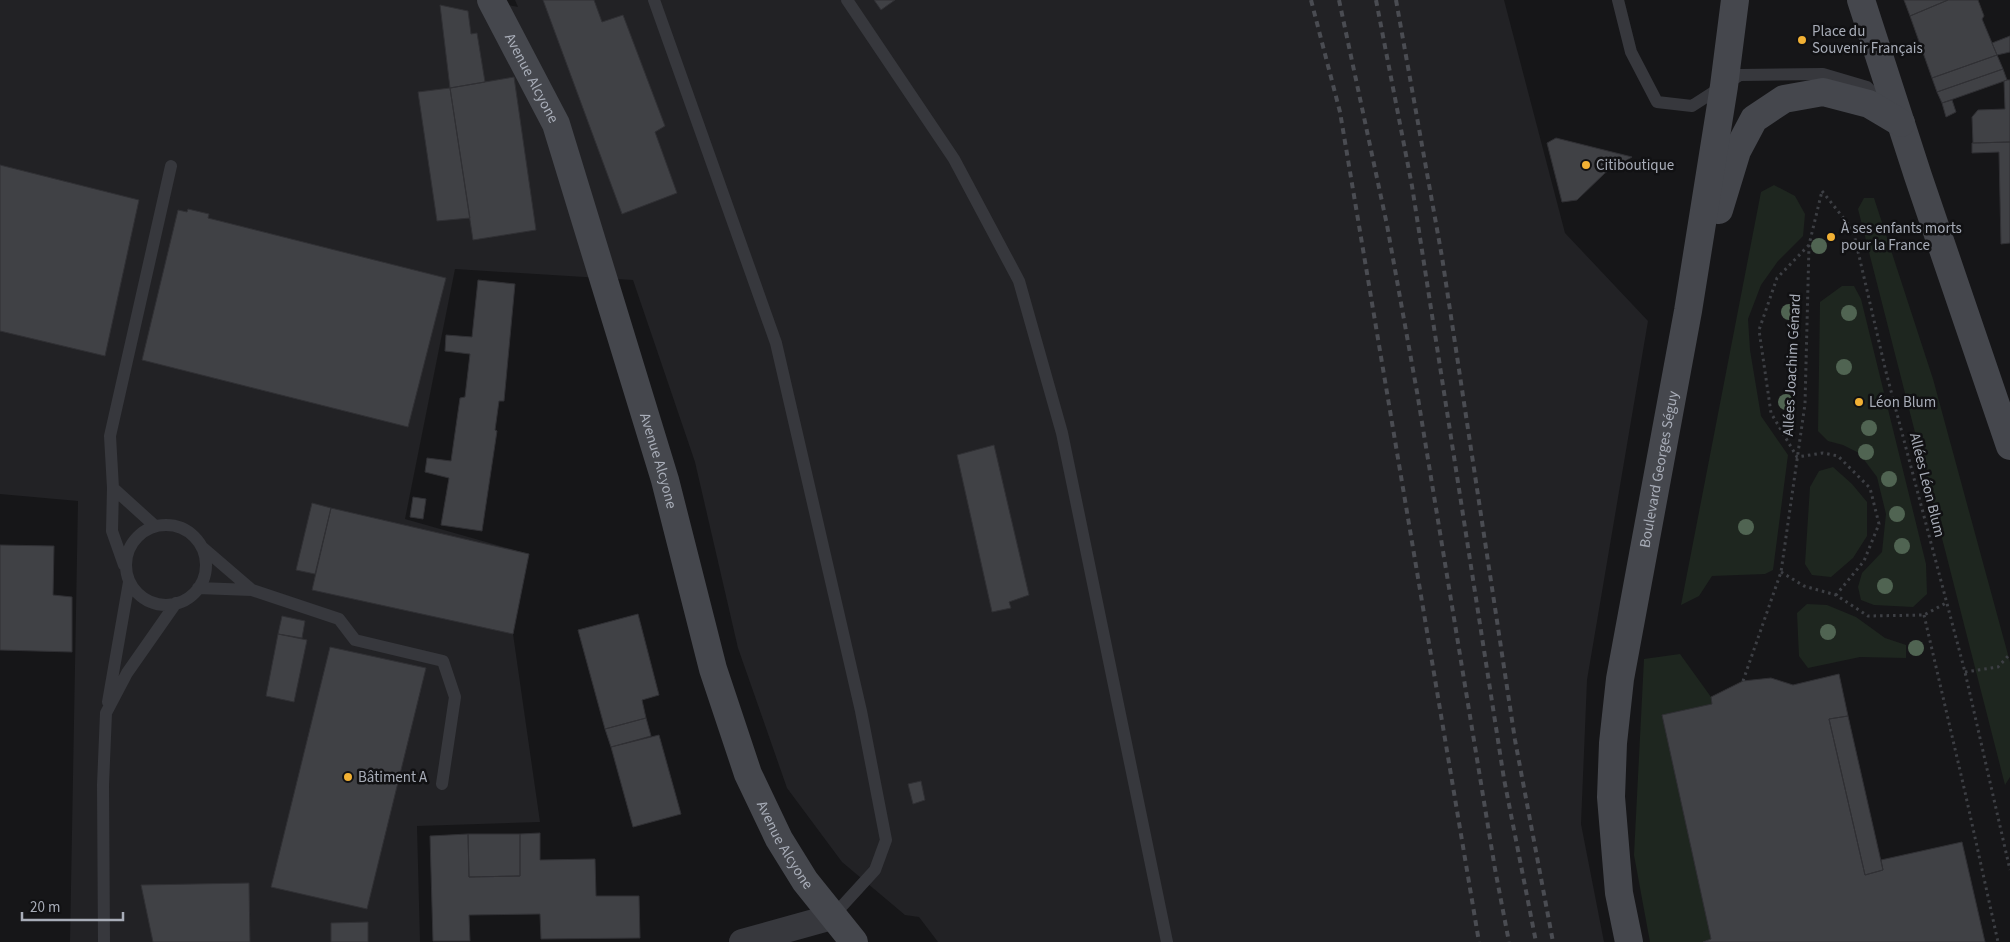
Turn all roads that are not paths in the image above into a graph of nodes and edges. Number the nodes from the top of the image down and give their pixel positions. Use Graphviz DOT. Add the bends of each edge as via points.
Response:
graph roads {
  1 [pos="491,0"];
  2 [pos="654,0"];
  3 [pos="847,0"];
  4 [pos="1618,0"];
  5 [pos="1735,0"];
  6 [pos="1861,0"];
  7 [pos="1724,86"];
  8 [pos="1901,123"];
  9 [pos="171,166"];
  10 [pos="1688,311"];
  11 [pos="2003,406"];
  12 [pos="2010,446"];
  13 [pos="113,488"];
  14 [pos="155,526"];
  15 [pos="202,547"];
  16 [pos="125,568"];
  17 [pos="129,582"];
  18 [pos="198,588"];
  19 [pos="252,590"];
  20 [pos="176,603"];
  21 [pos="106,713"];
  22 [pos="442,784"];
  23 [pos="832,918"];
  24 [pos="104,942"];
  25 [pos="742,942"];
  26 [pos="854,942"];
  27 [pos="1167,942"];
  28 [pos="1629,942"];
  1 -- 23 [label="main road, Avenue Alcyone" via="556,124 665,480 713,669 748,774 779,839"];
  2 -- 23 [label="lane" via="776,343 861,712 886,840 875,870"];
  3 -- 27 [label="lane" via="954,158 1019,281 1062,433"];
  4 -- 7 [label="lane" via="1631,52 1657,102 1692,106"];
  5 -- 7 [label="main road, Boulevard Georges Séguy"];
  6 -- 8 [label="main road"];
  7 -- 8 [label="lane" via="1740,75 1823,74 1867,87"];
  7 -- 10 [label="main road, Boulevard Georges Séguy"];
  8 -- 10 [label="main road" via="1869,104 1823,92 1784,99 1754,119 1737,151"];
  8 -- 11 [label="main road"];
  9 -- 13 [label="lane" via="110,436"];
  10 -- 28 [label="main road, Boulevard Georges Séguy" via="1620,679 1614,743 1611,797 1620,893"];
  11 -- 12 [label="main road"];
  13 -- 14 [label="lane"];
  13 -- 16 [label="lane" via="112,531"];
  14 -- 15 [label="lane" via="169,524 182,528"];
  14 -- 16 [label="lane" via="142,532 133,542"];
  15 -- 18 [label="lane" via="204,575"];
  15 -- 19 [label="lane"];
  16 -- 17 [label="lane"];
  17 -- 20 [label="lane" via="148,601"];
  17 -- 21 [label="lane"];
  18 -- 19 [label="lane"];
  18 -- 20 [label="lane" via="189,598"];
  19 -- 22 [label="lane" via="339,619 355,640 444,661 455,697"];
  20 -- 21 [label="lane" via="127,674"];
  21 -- 24 [label="lane"];
  23 -- 25 [label="street"];
  23 -- 26 [label="main road, Avenue Alcyone"];
}
